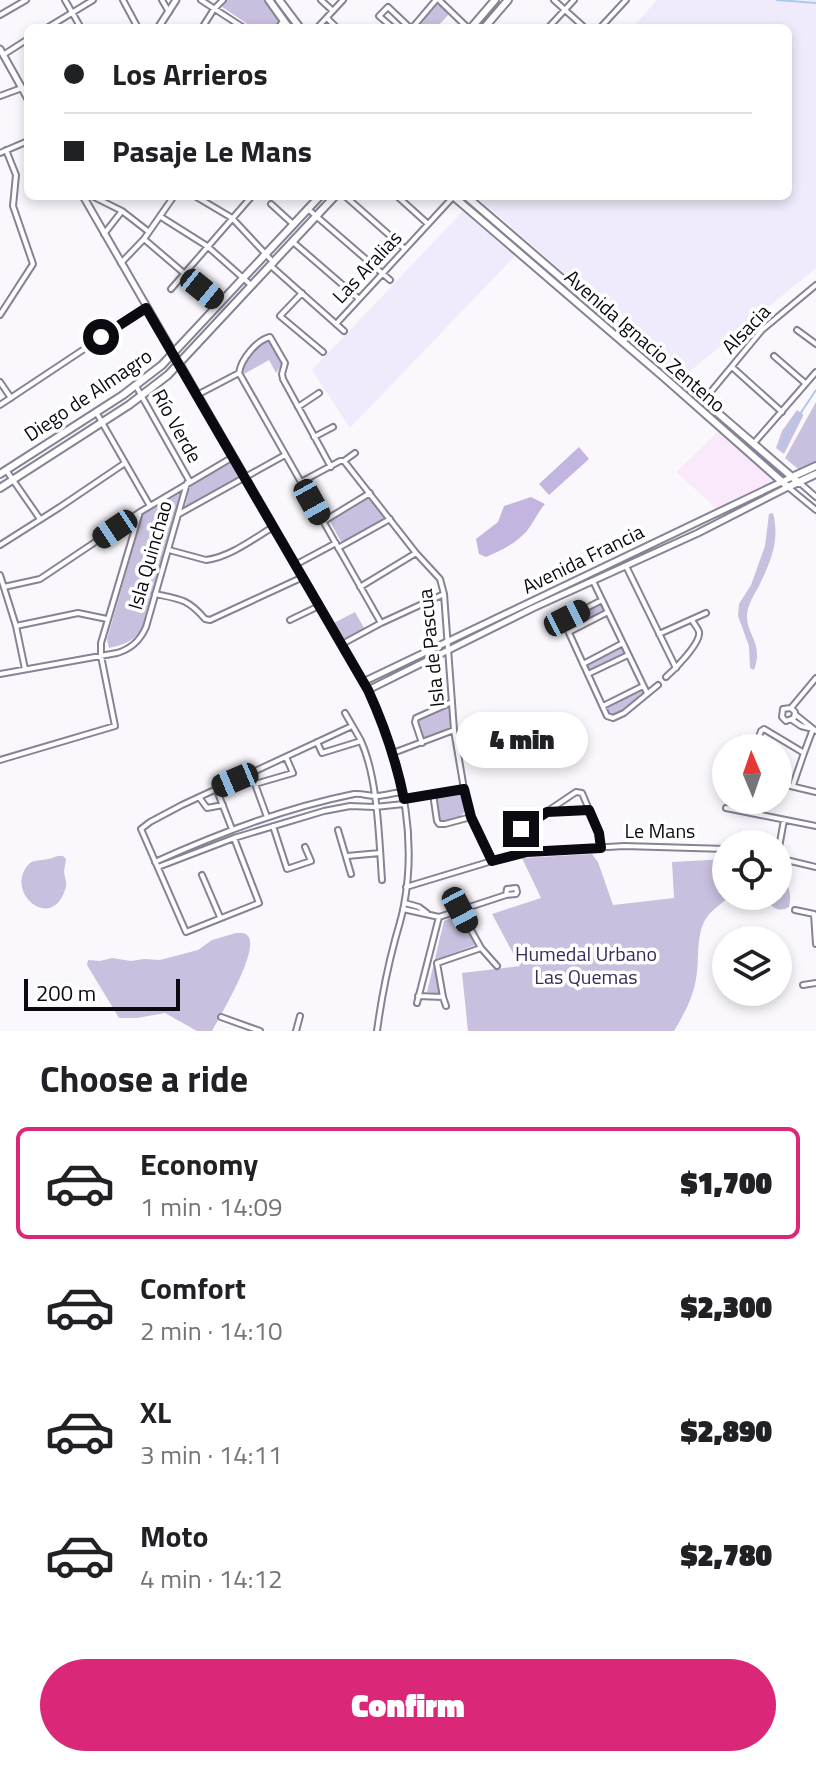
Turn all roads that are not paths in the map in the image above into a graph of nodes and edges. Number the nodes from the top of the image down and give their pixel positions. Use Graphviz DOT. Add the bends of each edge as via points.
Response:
graph roads {
  1 [pos="26,0"];
  2 [pos="65,0"];
  3 [pos="93,0"];
  4 [pos="123,0"];
  5 [pos="162,0"];
  6 [pos="176,0"];
  7 [pos="201,0"];
  8 [pos="223,0"];
  9 [pos="269,0"];
  10 [pos="279,0"];
  11 [pos="321,0"];
  12 [pos="343,0"];
  13 [pos="437,0"];
  14 [pos="495,0"];
  15 [pos="508,0"];
  16 [pos="554,0"];
  17 [pos="574,0"];
  18 [pos="626,0"];
  19 [pos="214,9"];
  20 [pos="565,10"];
  21 [pos="333,11"];
  22 [pos="72,12"];
  23 [pos="169,12"];
  24 [pos="0,15"];
  25 [pos="327,18"];
  26 [pos="284,20"];
  27 [pos="53,24"];
  28 [pos="79,24"];
  29 [pos="136,24"];
  30 [pos="161,24"];
  31 [pos="205,24"];
  32 [pos="236,24"];
  33 [pos="281,24"];
  34 [pos="286,24"];
  35 [pos="297,24"];
  36 [pos="321,24"];
  37 [pos="333,24"];
  38 [pos="388,24"];
  39 [pos="406,24"];
  40 [pos="416,24"];
  41 [pos="465,24"];
  42 [pos="474,24"];
  43 [pos="487,24"];
  44 [pos="552,24"];
  45 [pos="581,24"];
  46 [pos="604,24"];
  47 [pos="24,41"];
  48 [pos="2,52"];
  49 [pos="22,88"];
  50 [pos="24,92"];
  51 [pos="0,96"];
  52 [pos="24,143"];
  53 [pos="3,151"];
  54 [pos="85,200"];
  55 [pos="100,200"];
  56 [pos="172,200"];
  57 [pos="202,200"];
  58 [pos="248,200"];
  59 [pos="317,200"];
  60 [pos="326,200"];
  61 [pos="350,200"];
  62 [pos="401,200"];
  63 [pos="450,200"];
  64 [pos="458,200"];
  65 [pos="470,200"];
  66 [pos="329,202"];
  67 [pos="271,204"];
  68 [pos="308,209"];
  69 [pos="122,211"];
  70 [pos="317,216"];
  71 [pos="161,217"];
  72 [pos="232,218"];
  73 [pos="496,223"];
  74 [pos="293,224"];
  75 [pos="428,224"];
  76 [pos="490,229"];
  77 [pos="149,232"];
  78 [pos="104,234"];
  79 [pos="144,239"];
  80 [pos="293,242"];
  81 [pos="207,246"];
  82 [pos="405,249"];
  83 [pos="266,254"];
  84 [pos="121,263"];
  85 [pos="272,264"];
  86 [pos="183,274"];
  87 [pos="383,274"];
  88 [pos="244,278"];
  89 [pos="390,280"];
  90 [pos="559,282"];
  91 [pos="816,285"];
  92 [pos="252,286"];
  93 [pos="171,289"];
  94 [pos="302,293"];
  95 [pos="359,299"];
  96 [pos="220,304"];
  97 [pos="146,308"];
  98 [pos="0,315"];
  99 [pos="336,324"];
  100 [pos="797,330"];
  101 [pos="344,331"];
  102 [pos="816,344"];
  103 [pos="323,352"];
  104 [pos="174,354"];
  105 [pos="774,356"];
  106 [pos="180,365"];
  107 [pos="732,367"];
  108 [pos="816,372"];
  109 [pos="239,373"];
  110 [pos="0,382"];
  111 [pos="805,383"];
  112 [pos="685,384"];
  113 [pos="136,386"];
  114 [pos="677,389"];
  115 [pos="319,393"];
  116 [pos="197,395"];
  117 [pos="142,396"];
  118 [pos="11,398"];
  119 [pos="704,400"];
  120 [pos="0,405"];
  121 [pos="298,407"];
  122 [pos="96,412"];
  123 [pos="782,412"];
  124 [pos="102,422"];
  125 [pos="333,427"];
  126 [pos="314,437"];
  127 [pos="754,443"];
  128 [pos="355,453"];
  129 [pos="285,455"];
  130 [pos="233,457"];
  131 [pos="344,461"];
  132 [pos="125,463"];
  133 [pos="816,466"];
  134 [pos="331,467"];
  135 [pos="3,472"];
  136 [pos="816,474"];
  137 [pos="244,476"];
  138 [pos="792,477"];
  139 [pos="13,480"];
  140 [pos="188,482"];
  141 [pos="301,482"];
  142 [pos="799,483"];
  143 [pos="785,485"];
  144 [pos="0,488"];
  145 [pos="370,493"];
  146 [pos="816,497"];
  147 [pos="150,506"];
  148 [pos="816,510"];
  149 [pos="140,512"];
  150 [pos="179,514"];
  151 [pos="40,519"];
  152 [pos="390,519"];
  153 [pos="323,522"];
  154 [pos="273,527"];
  155 [pos="0,545"];
  156 [pos="337,546"];
  157 [pos="168,550"];
  158 [pos="416,553"];
  159 [pos="622,557"];
  160 [pos="295,565"];
  161 [pos="626,566"];
  162 [pos="0,575"];
  163 [pos="303,577"];
  164 [pos="579,578"];
  165 [pos="593,581"];
  166 [pos="583,586"];
  167 [pos="4,587"];
  168 [pos="360,587"];
  169 [pos="155,594"];
  170 [pos="444,594"];
  171 [pos="602,600"];
  172 [pos="532,605"];
  173 [pos="319,606"];
  174 [pos="608,612"];
  175 [pos="706,613"];
  176 [pos="107,619"];
  177 [pos="290,620"];
  178 [pos="692,620"];
  179 [pos="381,623"];
  180 [pos="16,626"];
  181 [pos="486,628"];
  182 [pos="569,632"];
  183 [pos="659,634"];
  184 [pos="448,642"];
  185 [pos="623,643"];
  186 [pos="342,645"];
  187 [pos="448,650"];
  188 [pos="628,655"];
  189 [pos="101,656"];
  190 [pos="583,664"];
  191 [pos="676,668"];
  192 [pos="25,669"];
  193 [pos="0,674"];
  194 [pos="588,674"];
  195 [pos="666,677"];
  196 [pos="816,678"];
  197 [pos="363,682"];
  198 [pos="658,685"];
  199 [pos="643,686"];
  200 [pos="368,690"];
  201 [pos="647,693"];
  202 [pos="452,702"];
  203 [pos="603,706"];
  204 [pos="791,708"];
  205 [pos="345,713"];
  206 [pos="794,718"];
  207 [pos="352,726"];
  208 [pos="454,730"];
  209 [pos="814,730"];
  210 [pos="361,741"];
  211 [pos="317,742"];
  212 [pos="422,743"];
  213 [pos="792,746"];
  214 [pos="393,753"];
  215 [pos="804,753"];
  216 [pos="286,757"];
  217 [pos="0,760"];
  218 [pos="253,772"];
  219 [pos="255,784"];
  220 [pos="793,786"];
  221 [pos="216,788"];
  222 [pos="464,789"];
  223 [pos="402,792"];
  224 [pos="816,792"];
  225 [pos="433,794"];
  226 [pos="199,797"];
  227 [pos="374,797"];
  228 [pos="404,801"];
  229 [pos="223,805"];
  230 [pos="375,807"];
  231 [pos="589,810"];
  232 [pos="547,812"];
  233 [pos="755,814"];
  234 [pos="267,817"];
  235 [pos="471,817"];
  236 [pos="784,820"];
  237 [pos="273,826"];
  238 [pos="816,826"];
  239 [pos="232,829"];
  240 [pos="521,829"];
  241 [pos="338,830"];
  242 [pos="782,830"];
  243 [pos="234,838"];
  244 [pos="305,847"];
  245 [pos="601,848"];
  246 [pos="712,849"];
  247 [pos="380,853"];
  248 [pos="346,856"];
  249 [pos="792,860"];
  250 [pos="492,861"];
  251 [pos="156,864"];
  252 [pos="816,867"];
  253 [pos="351,874"];
  254 [pos="202,875"];
  255 [pos="382,880"];
  256 [pos="406,887"];
  257 [pos="506,895"];
  258 [pos="404,906"];
  259 [pos="460,910"];
  260 [pos="795,910"];
  261 [pos="815,914"];
  262 [pos="220,917"];
  263 [pos="439,917"];
  264 [pos="816,944"];
  265 [pos="481,948"];
  266 [pos="497,966"];
  267 [pos="816,983"];
  268 [pos="803,985"];
  269 [pos="418,996"];
  270 [pos="443,997"];
  271 [pos="417,1003"];
  272 [pos="446,1006"];
  273 [pos="300,1016"];
  274 [pos="221,1017"];
  275 [pos="260,1031"];
  276 [pos="296,1031"];
  277 [pos="377,1031"];
  1 -- 24 [label="street"];
  2 -- 22 [label="street"];
  3 -- 22 [label="street"];
  4 -- 29 [label="street"];
  5 -- 23 [label="street"];
  6 -- 23 [label="street"];
  7 -- 19 [label="street"];
  8 -- 19 [label="street"];
  9 -- 26 [label="main road"];
  10 -- 35 [label="main road"];
  11 -- 21 [label="street"];
  12 -- 21 [label="street"];
  13 -- 40 [label="street"];
  13 -- 41 [label="street"];
  14 -- 42 [label="main road"];
  15 -- 43 [label="main road"];
  16 -- 20 [label="street"];
  17 -- 20 [label="street"];
  18 -- 46 [label="street"];
  19 -- 31 [label="street"];
  19 -- 32 [label="street"];
  20 -- 44 [label="street"];
  20 -- 45 [label="street"];
  21 -- 25 [label="street"];
  22 -- 27 [label="street"];
  22 -- 28 [label="street"];
  23 -- 30 [label="street"];
  25 -- 36 [label="street"];
  25 -- 37 [label="street"];
  26 -- 33 [label="street"];
  26 -- 34 [label="main road"];
  38 -- 39 [label="street" via="379,16 388,7"];
  47 -- 48 [label="street"];
  48 -- 49 [label="street"];
  49 -- 50 [label="street"];
  49 -- 51 [label="street"];
  52 -- 53 [label="street"];
  53 -- 98 [label="street" via="16,175 13,206 33,264"];
  54 -- 78 [label="street"];
  55 -- 69 [label="street"];
  56 -- 71 [label="street"];
  57 -- 72 [label="street"];
  58 -- 72 [label="street"];
  59 -- 68 [label="main road, Diego de Almagro"];
  60 -- 66 [label="street"];
  61 -- 82 [label="street"];
  62 -- 75 [label="street"];
  63 -- 75 [label="street, Las Aralias"];
  64 -- 76 [label="main road, Avenida Ignacio Zenteno"];
  65 -- 73 [label="main road, Avenida Ignacio Zenteno"];
  66 -- 70 [label="main road, Diego de Almagro"];
  67 -- 74 [label="street"];
  68 -- 70 [label="street"];
  68 -- 74 [label="main road, Diego de Almagro"];
  69 -- 77 [label="street"];
  69 -- 78 [label="street"];
  70 -- 80 [label="main road, Diego de Almagro"];
  70 -- 87 [label="street"];
  71 -- 77 [label="street"];
  71 -- 81 [label="street"];
  72 -- 81 [label="street"];
  72 -- 83 [label="street"];
  73 -- 76 [label="main road"];
  73 -- 90 [label="main road, Avenida Ignacio Zenteno"];
  74 -- 83 [label="main road, Diego de Almagro"];
  75 -- 82 [label="street, Las Aralias"];
  76 -- 90 [label="main road, Avenida Ignacio Zenteno"];
  77 -- 79 [label="street"];
  78 -- 84 [label="street"];
  79 -- 84 [label="street"];
  79 -- 86 [label="street"];
  80 -- 85 [label="main road, Diego de Almagro"];
  80 -- 95 [label="street"];
  81 -- 86 [label="street"];
  81 -- 88 [label="street"];
  82 -- 87 [label="street, Las Aralias"];
  83 -- 85 [label="street"];
  83 -- 88 [label="main road, Diego de Almagro"];
  84 -- 97 [label="street"];
  85 -- 92 [label="main road, Diego de Almagro"];
  85 -- 94 [label="street"];
  86 -- 93 [label="street"];
  86 -- 96 [label="street"];
  87 -- 89 [label="street"];
  87 -- 95 [label="street, Las Aralias"];
  88 -- 92 [label="street"];
  88 -- 96 [label="main road, Diego de Almagro"];
  90 -- 112 [label="main road, Avenida Ignacio Zenteno"];
  90 -- 114 [label="main road, Avenida Ignacio Zenteno"];
  91 -- 107 [label="street, Alsacia" via="762,330"];
  92 -- 106 [label="main road, Diego de Almagro"];
  94 -- 99 [label="street"];
  94 -- 103 [label="street" via="280,316"];
  95 -- 99 [label="street, Las Aralias"];
  96 -- 104 [label="main road, Diego de Almagro"];
  97 -- 104 [label="street"];
  97 -- 118 [label="street"];
  99 -- 101 [label="street"];
  100 -- 102 [label="street"];
  104 -- 106 [label="street"];
  104 -- 113 [label="main road, Diego de Almagro"];
  105 -- 111 [label="street"];
  106 -- 116 [label="street"];
  106 -- 117 [label="main road, Diego de Almagro"];
  107 -- 119 [label="street, Alsacia"];
  107 -- 123 [label="street"];
  108 -- 111 [label="street"];
  109 -- 116 [label="street"];
  109 -- 121 [label="street" via="243,361 268,337 285,363 282,377"];
  109 -- 129 [label="street"];
  110 -- 118 [label="street"];
  111 -- 123 [label="street"];
  112 -- 114 [label="main road"];
  112 -- 119 [label="main road, Avenida Ignacio Zenteno"];
  113 -- 117 [label="street, Río Verde"];
  113 -- 122 [label="main road, Diego de Almagro"];
  114 -- 143 [label="main road, Avenida Ignacio Zenteno"];
  115 -- 121 [label="street"];
  116 -- 130 [label="street"];
  117 -- 124 [label="main road, Diego de Almagro"];
  117 -- 140 [label="street, Río Verde"];
  118 -- 120 [label="street"];
  119 -- 127 [label="main road, Avenida Ignacio Zenteno"];
  121 -- 126 [label="street"];
  122 -- 124 [label="street"];
  122 -- 135 [label="main road, Diego de Almagro"];
  123 -- 127 [label="street"];
  124 -- 132 [label="street"];
  124 -- 139 [label="main road, Diego de Almagro"];
  125 -- 126 [label="street"];
  126 -- 134 [label="street"];
  127 -- 138 [label="main road, Avenida Ignacio Zenteno"];
  128 -- 131 [label="street"];
  129 -- 137 [label="street"];
  129 -- 141 [label="street"];
  130 -- 137 [label="street"];
  130 -- 140 [label="street"];
  131 -- 134 [label="street"];
  131 -- 145 [label="street, Isla de Pascua"];
  132 -- 147 [label="street"];
  132 -- 151 [label="street"];
  133 -- 138 [label="main road, Avenida Francia"];
  134 -- 141 [label="street"];
  135 -- 139 [label="street"];
  136 -- 142 [label="main road, Avenida Francia"];
  137 -- 150 [label="street"];
  137 -- 154 [label="street"];
  138 -- 142 [label="main road, Avenida Ignacio Zenteno"];
  138 -- 143 [label="street, Avenida Francia"];
  139 -- 144 [label="main road, Diego de Almagro"];
  139 -- 151 [label="street"];
  140 -- 147 [label="street"];
  140 -- 150 [label="street, Isla Quinchao"];
  141 -- 153 [label="street"];
  142 -- 143 [label="main road, Avenida Francia"];
  142 -- 146 [label="street, Avenida Ignacio Zenteno"];
  143 -- 148 [label="street, Avenida Ignacio Zenteno"];
  143 -- 159 [label="street, Avenida Francia"];
  143 -- 161 [label="street, Avenida Francia"];
  145 -- 152 [label="street, Isla de Pascua"];
  145 -- 153 [label="street"];
  147 -- 149 [label="street"];
  149 -- 167 [label="street" via="40,579"];
  149 -- 176 [label="street"];
  150 -- 157 [label="street, Isla Quinchao"];
  151 -- 155 [label="street"];
  152 -- 156 [label="street"];
  152 -- 158 [label="street, Isla de Pascua"];
  153 -- 156 [label="street"];
  154 -- 157 [label="street" via="212,559"];
  154 -- 160 [label="street"];
  156 -- 160 [label="street"];
  156 -- 168 [label="street"];
  157 -- 169 [label="street, Isla Quinchao"];
  158 -- 168 [label="street"];
  158 -- 170 [label="street, Isla de Pascua" via="440,579"];
  159 -- 161 [label="street"];
  159 -- 164 [label="street, Avenida Francia"];
  160 -- 163 [label="street"];
  161 -- 165 [label="street, Avenida Francia"];
  161 -- 183 [label="street"];
  162 -- 167 [label="street"];
  163 -- 169 [label="street" via="210,620 187,602"];
  163 -- 173 [label="street"];
  164 -- 166 [label="street"];
  164 -- 172 [label="street, Avenida Francia"];
  165 -- 166 [label="street, Avenida Francia"];
  165 -- 171 [label="street"];
  166 -- 172 [label="street, Avenida Francia"];
  167 -- 180 [label="street"];
  168 -- 179 [label="street"];
  169 -- 189 [label="street, Isla Quinchao" via="137,642"];
  170 -- 179 [label="street"];
  170 -- 184 [label="street, Isla de Pascua"];
  171 -- 174 [label="street"];
  171 -- 182 [label="street" via="567,618"];
  172 -- 181 [label="street, Avenida Francia"];
  173 -- 177 [label="street"];
  173 -- 186 [label="street"];
  174 -- 182 [label="street"];
  174 -- 185 [label="street"];
  175 -- 178 [label="street"];
  176 -- 180 [label="street" via="80,612"];
  176 -- 189 [label="street"];
  178 -- 183 [label="street"];
  178 -- 191 [label="street" via="699,636"];
  179 -- 186 [label="street"];
  180 -- 192 [label="street"];
  181 -- 184 [label="street, Avenida Francia"];
  181 -- 187 [label="street, Avenida Francia"];
  182 -- 190 [label="street"];
  183 -- 191 [label="street"];
  184 -- 187 [label="street, Isla de Pascua"];
  184 -- 197 [label="street, Avenida Francia"];
  185 -- 188 [label="street"];
  185 -- 190 [label="street"];
  186 -- 197 [label="street"];
  187 -- 200 [label="street, Avenida Francia"];
  187 -- 202 [label="street, Isla de Pascua"];
  188 -- 194 [label="street"];
  188 -- 199 [label="street"];
  189 -- 192 [label="street, Isla Quinchao"];
  189 -- 217 [label="street" via="115,726"];
  190 -- 194 [label="street"];
  191 -- 195 [label="street"];
  192 -- 193 [label="street, Isla Quinchao"];
  194 -- 203 [label="street"];
  196 -- 204 [label="street"];
  197 -- 200 [label="street"];
  198 -- 201 [label="street"];
  199 -- 201 [label="street"];
  199 -- 203 [label="street"];
  200 -- 214 [label="street"];
  201 -- 203 [label="street" via="613,718"];
  202 -- 208 [label="street, Isla de Pascua"];
  202 -- 212 [label="street" via="416,718"];
  204 -- 206 [label="street"];
  204 -- 206 [label="street" via="781,714 786,721"];
  205 -- 207 [label="street"];
  206 -- 209 [label="street"];
  207 -- 210 [label="street"];
  207 -- 211 [label="street"];
  208 -- 212 [label="street"];
  208 -- 222 [label="street, Isla de Pascua"];
  209 -- 215 [label="street"];
  210 -- 211 [label="street" via="322,753"];
  210 -- 227 [label="street"];
  211 -- 216 [label="street"];
  212 -- 214 [label="street"];
  213 -- 215 [label="street"];
  214 -- 223 [label="street"];
  215 -- 220 [label="street"];
  216 -- 218 [label="street"];
  216 -- 219 [label="street" via="293,773"];
  218 -- 219 [label="street"];
  218 -- 221 [label="street"];
  219 -- 234 [label="street"];
  220 -- 224 [label="street"];
  221 -- 226 [label="street"];
  221 -- 229 [label="street"];
  222 -- 225 [label="street"];
  222 -- 235 [label="street, Isla de Pascua"];
  223 -- 227 [label="street"];
  223 -- 228 [label="street"];
  225 -- 228 [label="street"];
  225 -- 235 [label="street" via="439,824"];
  226 -- 229 [label="street" via="207,808"];
  226 -- 251 [label="street" via="141,829"];
  227 -- 230 [label="street"];
  227 -- 234 [label="street" via="358,793"];
  228 -- 230 [label="street"];
  228 -- 256 [label="street"];
  229 -- 239 [label="street"];
  230 -- 237 [label="street" via="350,806"];
  230 -- 247 [label="street"];
  231 -- 232 [label="street"];
  231 -- 232 [label="street" via="582,793 576,792"];
  231 -- 245 [label="street"];
  232 -- 240 [label="street"];
  233 -- 236 [label="street"];
  234 -- 239 [label="street"];
  235 -- 250 [label="street, Isla de Pascua"];
  236 -- 238 [label="street"];
  236 -- 242 [label="street"];
  237 -- 243 [label="street"];
  237 -- 244 [label="street" via="287,869 311,861"];
  239 -- 251 [label="street"];
  241 -- 248 [label="street"];
  243 -- 251 [label="street"];
  243 -- 262 [label="street" via="259,903"];
  245 -- 246 [label="street, Le Mans"];
  245 -- 250 [label="street, Le Mans" via="527,852"];
  247 -- 248 [label="street"];
  247 -- 255 [label="street"];
  248 -- 253 [label="street"];
  249 -- 252 [label="street"];
  250 -- 256 [label="street, Le Mans"];
  251 -- 262 [label="street" via="186,932"];
  254 -- 262 [label="street"];
  256 -- 258 [label="street"];
  257 -- 259 [label="street"];
  258 -- 263 [label="street"];
  258 -- 277 [label="street"];
  259 -- 263 [label="street"];
  259 -- 265 [label="street"];
  260 -- 261 [label="street"];
  261 -- 264 [label="street"];
  263 -- 269 [label="street"];
  265 -- 266 [label="street"];
  265 -- 270 [label="street" via="437,963"];
  267 -- 268 [label="street"];
  269 -- 270 [label="street"];
  269 -- 271 [label="street"];
  270 -- 272 [label="street"];
  273 -- 276 [label="street"];
  274 -- 275 [label="street"];
}
